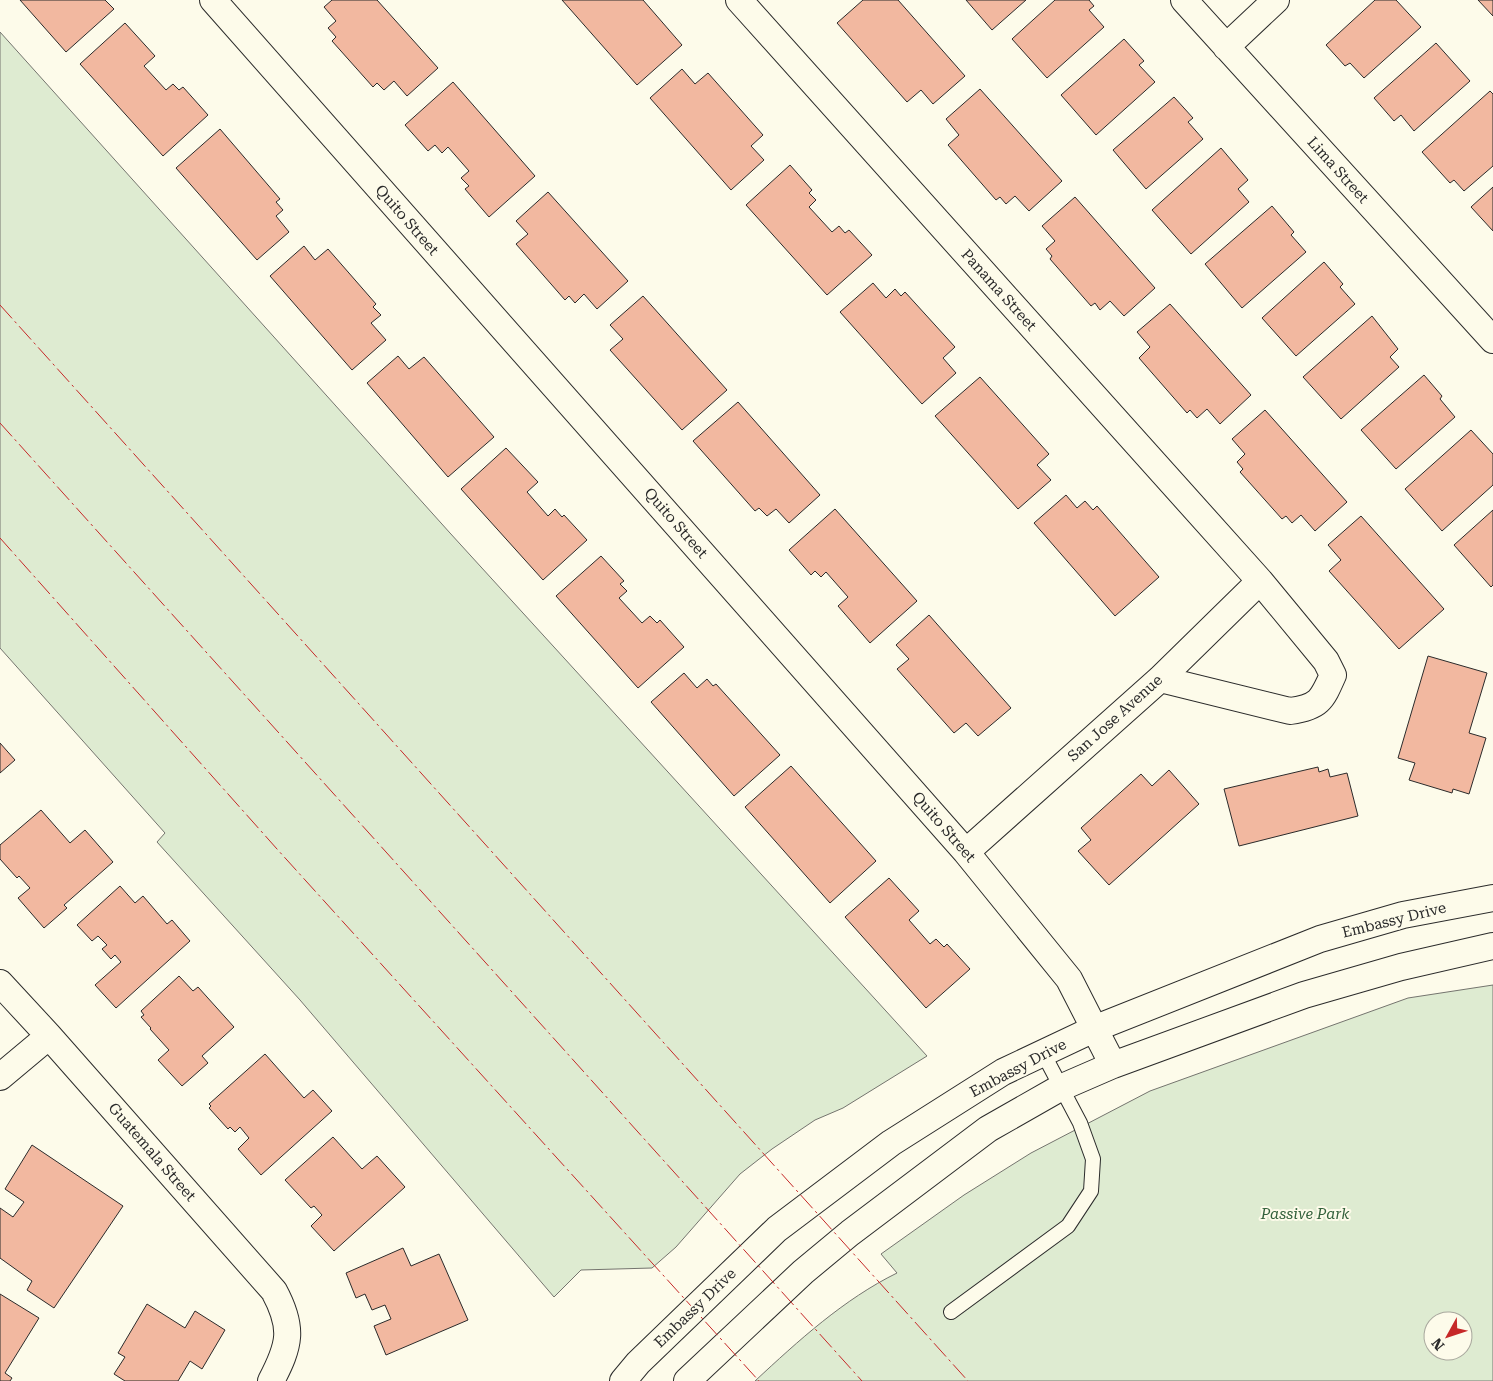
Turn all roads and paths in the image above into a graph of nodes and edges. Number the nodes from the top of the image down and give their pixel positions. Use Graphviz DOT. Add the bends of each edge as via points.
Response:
graph roads {
  1 [pos="213,0"];
  2 [pos="738,0"];
  3 [pos="1184,0"];
  4 [pos="1276,0"];
  5 [pos="1226,47"];
  6 [pos="1493,340"];
  7 [pos="1260,581"];
  8 [pos="1160,678"];
  9 [pos="966,852"];
  10 [pos="1493,898"];
  11 [pos="1493,946"];
  12 [pos="0,983"];
  13 [pos="1096,1028"];
  14 [pos="49,1036"];
  15 [pos="1043,1053"];
  16 [pos="1113,1065"];
  17 [pos="0,1077"];
  18 [pos="1060,1088"];
  19 [pos="952,1312"];
  20 [pos="271,1381"];
  21 [pos="623,1381"];
  22 [pos="687,1381"];
  1 -- 9 [label="street, Quito Street"];
  2 -- 7 [label="street, Panama Street"];
  3 -- 5 [label="street, Lima Street"];
  4 -- 5 [label="street"];
  5 -- 6 [label="street, Lima Street"];
  7 -- 8 [label="street, San Jose Avenue"];
  7 -- 8 [label="street, Panama Street" via="1326,661 1333,675 1323,698 1307,708 1290,711"];
  8 -- 9 [label="street, San Jose Avenue"];
  9 -- 13 [label="street, Quito Street" via="1070,979"];
  10 -- 13 [label="street, Embassy Drive" via="1403,915 1320,939"];
  11 -- 16 [label="street" via="1400,967 1304,996"];
  12 -- 14 [label="street, Guatemala Street"];
  13 -- 15 [label="street, Embassy Drive"];
  13 -- 16 [label="street, Quito Street"];
  14 -- 17 [label="street"];
  14 -- 20 [label="street, Guatemala Street" via="274,1291 284,1310 289,1330 284,1356"];
  15 -- 18 [label="lane"];
  15 -- 21 [label="street, Embassy Drive" via="1003,1072 891,1143 784,1224 645,1356"];
  16 -- 18 [label="street"];
  18 -- 19 [label="lane" via="1080,1123 1093,1159 1090,1191 1068,1226"];
  18 -- 22 [label="street" via="988,1129 850,1233 803,1272"];
}
